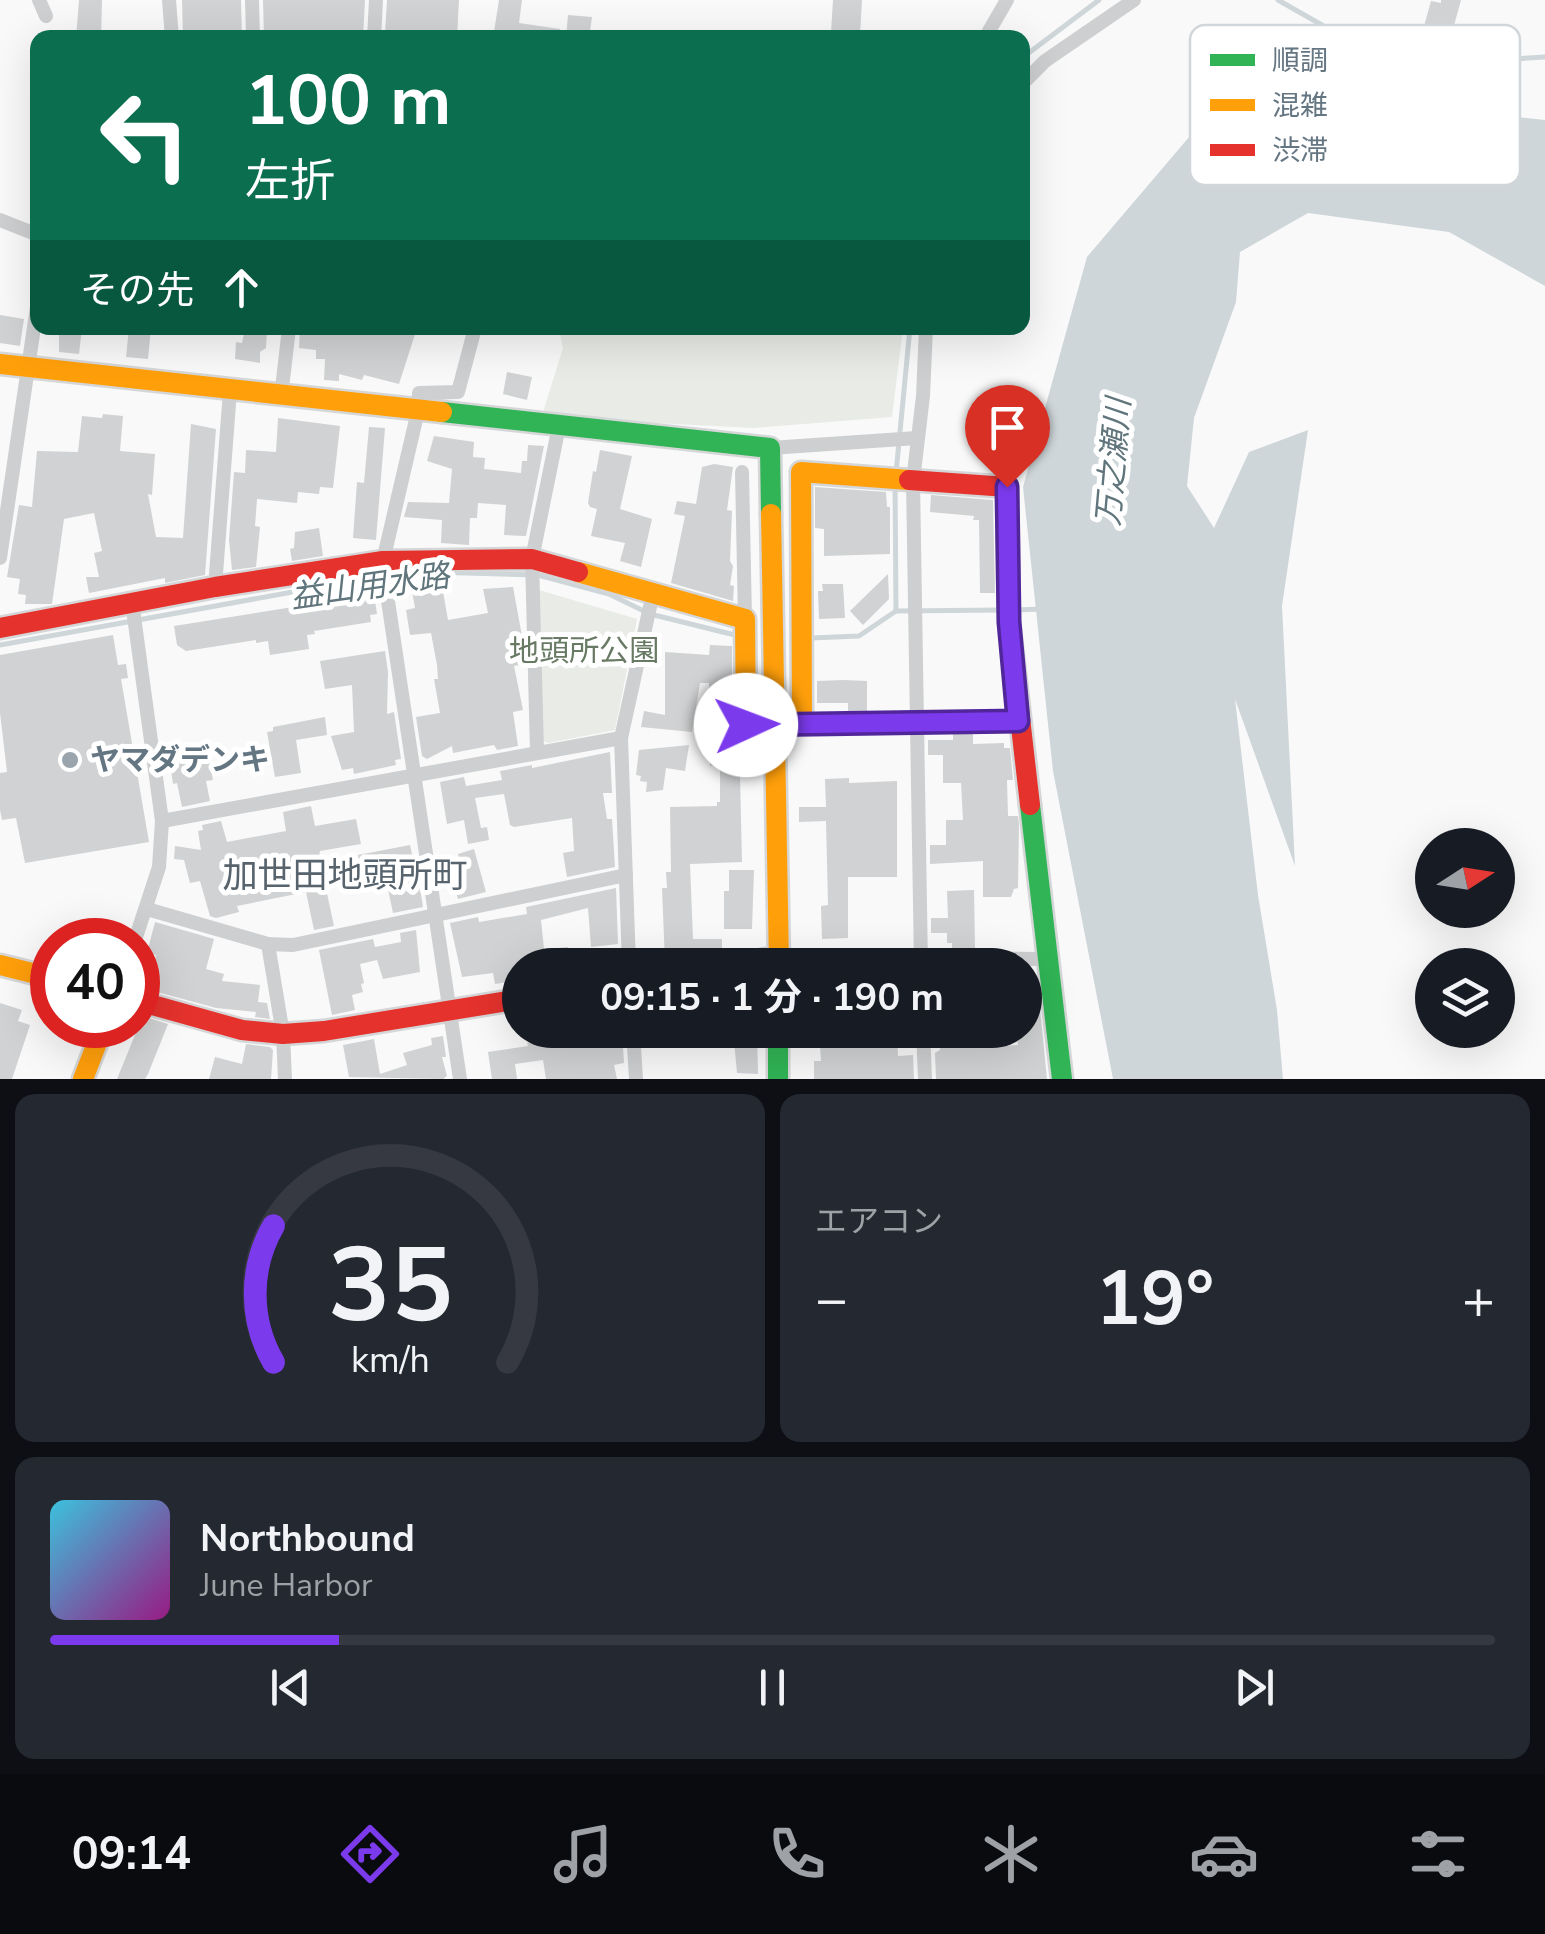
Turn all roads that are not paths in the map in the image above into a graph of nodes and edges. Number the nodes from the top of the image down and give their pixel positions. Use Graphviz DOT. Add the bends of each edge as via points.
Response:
graph roads {
  1 [pos="40,0"];
  2 [pos="169,0"];
  3 [pos="252,0"];
  4 [pos="376,0"];
  5 [pos="1007,0"];
  6 [pos="1134,0"];
  7 [pos="46,16"];
  8 [pos="171,30"];
  9 [pos="253,30"];
  10 [pos="374,30"];
  11 [pos="990,30"];
  12 [pos="1030,76"];
  13 [pos="0,220"];
  14 [pos="30,232"];
  15 [pos="32,335"];
  16 [pos="288,335"];
  17 [pos="473,335"];
  18 [pos="926,335"];
  19 [pos="0,364"];
  20 [pos="26,368"];
  21 [pos="230,391"];
  22 [pos="281,397"];
  23 [pos="418,411"];
  24 [pos="559,426"];
  25 [pos="912,438"];
  26 [pos="770,448"];
  27 [pos="742,472"];
  28 [pos="902,481"];
  29 [pos="0,558"];
  30 [pos="532,563"];
  31 [pos="383,564"];
  32 [pos="216,587"];
  33 [pos="652,599"];
  34 [pos="132,602"];
  35 [pos="745,620"];
  36 [pos="0,628"];
  37 [pos="1018,721"];
  38 [pos="774,723"];
  39 [pos="802,723"];
  40 [pos="917,725"];
  41 [pos="621,738"];
  42 [pos="537,752"];
  43 [pos="412,777"];
  44 [pos="162,821"];
  45 [pos="626,875"];
  46 [pos="147,909"];
  47 [pos="434,914"];
  48 [pos="144,918"];
  49 [pos="268,944"];
  50 [pos="628,948"];
  51 [pos="778,948"];
  52 [pos="921,948"];
  53 [pos="1042,959"];
  54 [pos="1046,959"];
  55 [pos="0,965"];
  56 [pos="30,972"];
  57 [pos="502,1002"];
  58 [pos="160,1007"];
  59 [pos="449,1010"];
  60 [pos="283,1034"];
  61 [pos="95,1048"];
  62 [pos="634,1048"];
  63 [pos="778,1048"];
  64 [pos="924,1048"];
  65 [pos="84,1079"];
  66 [pos="285,1079"];
  67 [pos="460,1079"];
  68 [pos="636,1079"];
  69 [pos="778,1079"];
  70 [pos="925,1079"];
  71 [pos="1062,1079"];
  1 -- 7 [label="street"];
  2 -- 8 [label="street"];
  3 -- 9 [label="street"];
  4 -- 10 [label="street"];
  5 -- 11 [label="street"];
  6 -- 12 [label="street"];
  13 -- 14 [label="street"];
  15 -- 20 [label="street"];
  16 -- 22 [label="street"];
  17 -- 23 [label="street" via="458,392 419,393"];
  18 -- 25 [label="street" via="923,396"];
  19 -- 20 [label="street"];
  20 -- 21 [label="street"];
  20 -- 29 [label="street"];
  21 -- 22 [label="street"];
  21 -- 32 [label="street"];
  22 -- 23 [label="street"];
  23 -- 24 [label="street"];
  23 -- 31 [label="street"];
  24 -- 26 [label="street"];
  24 -- 30 [label="street"];
  25 -- 26 [label="street"];
  25 -- 28 [label="street"];
  26 -- 38 [label="street"];
  27 -- 35 [label="street"];
  28 -- 37 [label="street" via="1007,487"];
  28 -- 39 [label="street" via="801,472"];
  28 -- 40 [label="street"];
  30 -- 31 [label="street"];
  30 -- 33 [label="street"];
  30 -- 42 [label="street"];
  31 -- 32 [label="street"];
  31 -- 43 [label="street"];
  32 -- 34 [label="street"];
  33 -- 35 [label="street"];
  33 -- 41 [label="street"];
  34 -- 36 [label="street"];
  34 -- 44 [label="street"];
  35 -- 38 [label="street" via="746,725"];
  37 -- 40 [label="street"];
  37 -- 54 [label="street"];
  38 -- 39 [label="street"];
  38 -- 51 [label="street"];
  39 -- 40 [label="street"];
  40 -- 52 [label="street"];
  41 -- 42 [label="street"];
  41 -- 45 [label="street"];
  42 -- 43 [label="street"];
  43 -- 44 [label="street"];
  43 -- 47 [label="street"];
  44 -- 46 [label="street"];
  45 -- 47 [label="street"];
  45 -- 50 [label="street"];
  46 -- 48 [label="street"];
  46 -- 49 [label="street"];
  47 -- 49 [label="street" via="293,945"];
  47 -- 59 [label="street"];
  49 -- 60 [label="street"];
  53 -- 54 [label="street"];
  54 -- 71 [label="street"];
  55 -- 56 [label="street"];
  57 -- 59 [label="street"];
  58 -- 60 [label="street"];
  59 -- 60 [label="street"];
  59 -- 67 [label="street"];
  60 -- 66 [label="street"];
  61 -- 65 [label="street"];
  62 -- 68 [label="street"];
  63 -- 69 [label="street"];
  64 -- 70 [label="street"];
}
